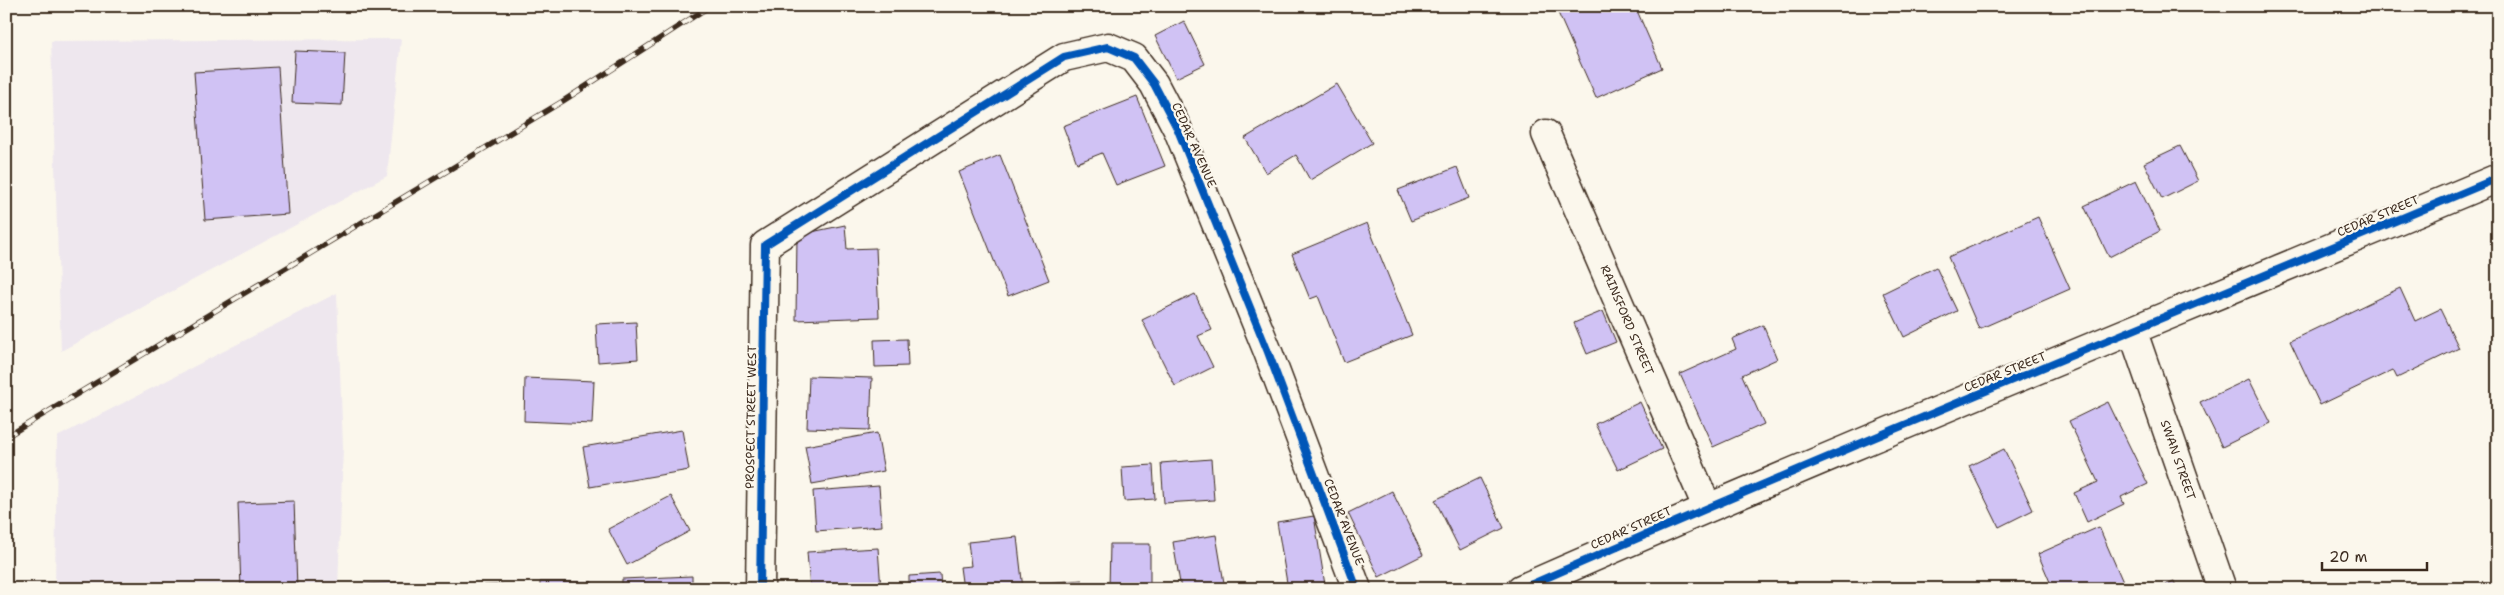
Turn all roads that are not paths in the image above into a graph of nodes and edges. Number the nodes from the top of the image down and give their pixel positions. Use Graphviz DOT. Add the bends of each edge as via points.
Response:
graph roads {
  1 [pos="1546,134"];
  2 [pos="2498,178"];
  3 [pos="764,245"];
  4 [pos="2133,332"];
  5 [pos="1708,507"];
  6 [pos="760,589"];
  7 [pos="1357,589"];
  8 [pos="1521,589"];
  9 [pos="2222,589"];
  1 -- 5 [label="street, RAINSFORD STREET"];
  2 -- 4 [label="street, CEDAR STREET"];
  3 -- 6 [label="street, PROSPECT STREET WEST"];
  3 -- 7 [label="street, CEDAR AVENUE" via="1064,57 1108,47 1134,58 1154,84 1178,130 1268,352"];
  4 -- 5 [label="street, CEDAR STREET"];
  4 -- 9 [label="street, SWAN STREET"];
  5 -- 8 [label="street, CEDAR STREET"];
}
